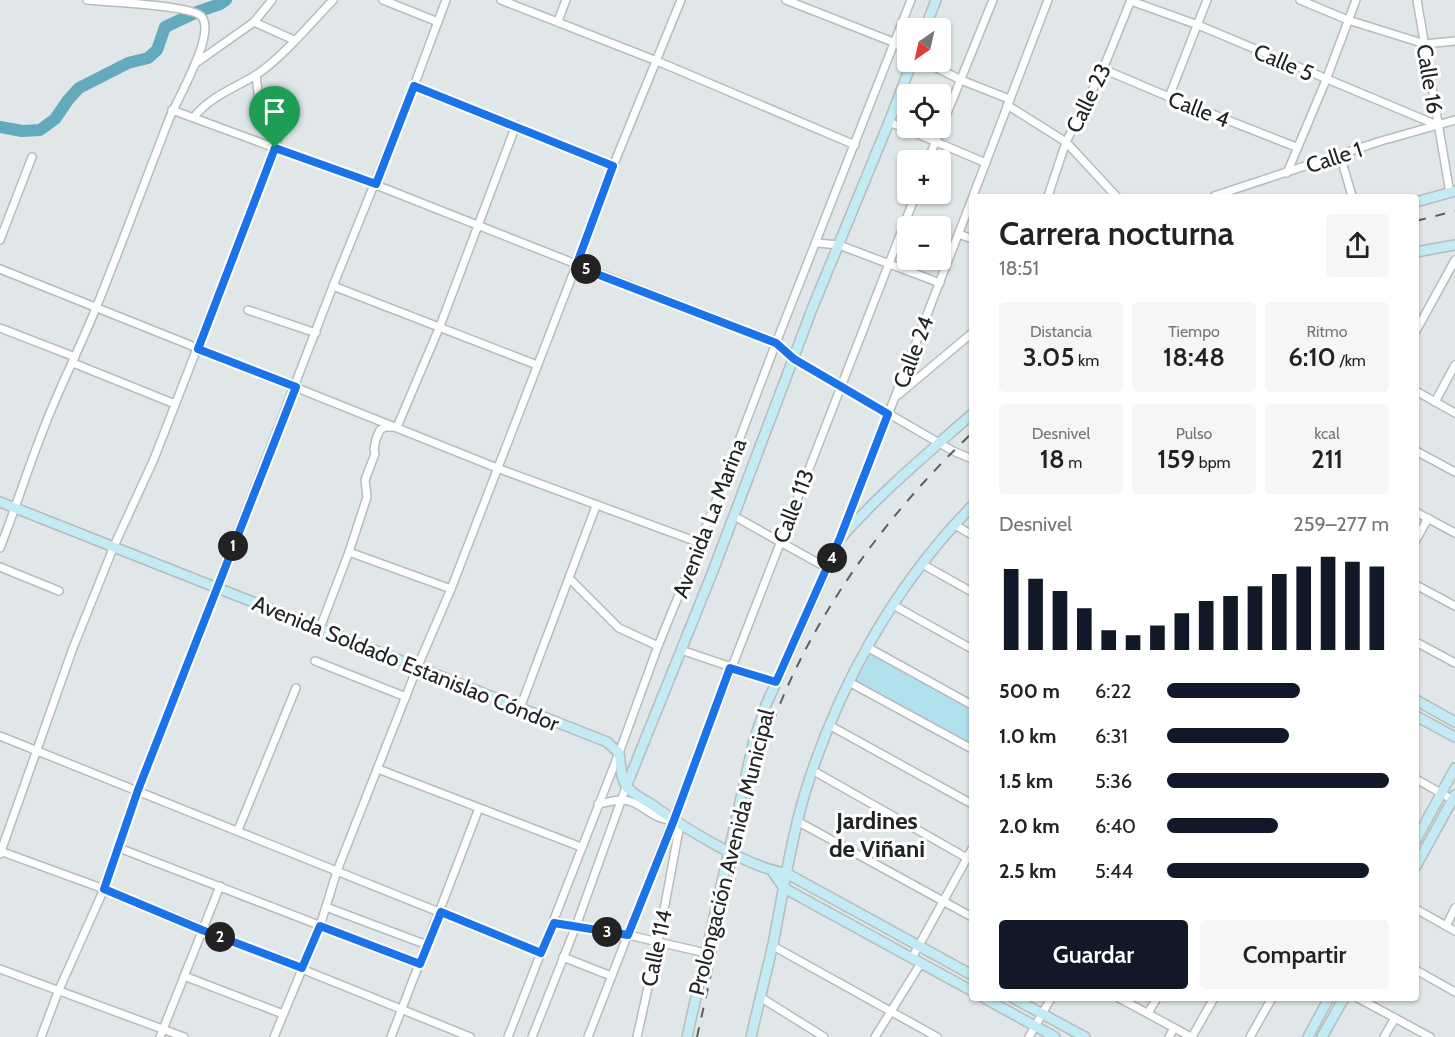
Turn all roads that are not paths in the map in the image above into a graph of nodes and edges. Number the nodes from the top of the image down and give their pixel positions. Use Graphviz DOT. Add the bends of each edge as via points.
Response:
graph roads {
  1 [pos="87,0"];
  2 [pos="272,0"];
  3 [pos="333,0"];
  4 [pos="383,0"];
  5 [pos="446,0"];
  6 [pos="501,0"];
  7 [pos="566,0"];
  8 [pos="681,0"];
  9 [pos="786,0"];
  10 [pos="911,0"];
  11 [pos="936,0"];
  12 [pos="993,0"];
  13 [pos="1048,0"];
  14 [pos="1131,0"];
  15 [pos="1207,0"];
  16 [pos="1300,0"];
  17 [pos="1356,0"];
  18 [pos="1417,0"];
  19 [pos="113,1"];
  20 [pos="929,18"];
  21 [pos="1348,20"];
  22 [pos="558,21"];
  23 [pos="255,22"];
  24 [pos="438,22"];
  25 [pos="1198,25"];
  26 [pos="294,40"];
  27 [pos="1455,40"];
  28 [pos="893,42"];
  29 [pos="1425,44"];
  30 [pos="897,45"];
  31 [pos="657,61"];
  32 [pos="195,64"];
  33 [pos="1102,69"];
  34 [pos="908,72"];
  35 [pos="945,72"];
  36 [pos="256,75"];
  37 [pos="961,80"];
  38 [pos="1326,80"];
  39 [pos="414,86"];
  40 [pos="1169,97"];
  41 [pos="1008,102"];
  42 [pos="172,110"];
  43 [pos="194,117"];
  44 [pos="1455,120"];
  45 [pos="890,123"];
  46 [pos="1437,124"];
  47 [pos="516,125"];
  48 [pos="935,142"];
  49 [pos="1066,142"];
  50 [pos="855,145"];
  51 [pos="1296,147"];
  52 [pos="275,148"];
  53 [pos="932,150"];
  54 [pos="1340,155"];
  55 [pos="32,157"];
  56 [pos="986,163"];
  57 [pos="613,166"];
  58 [pos="1287,173"];
  59 [pos="376,184"];
  60 [pos="1452,192"];
  61 [pos="974,194"];
  62 [pos="1049,194"];
  63 [pos="1114,194"];
  64 [pos="1220,194"];
  65 [pos="1351,194"];
  66 [pos="1419,201"];
  67 [pos="912,204"];
  68 [pos="969,208"];
  69 [pos="477,224"];
  70 [pos="959,234"];
  71 [pos="969,238"];
  72 [pos="0,240"];
  73 [pos="817,243"];
  74 [pos="839,245"];
  75 [pos="1455,245"];
  76 [pos="1419,251"];
  77 [pos="1455,260"];
  78 [pos="890,264"];
  79 [pos="576,266"];
  80 [pos="0,269"];
  81 [pos="940,284"];
  82 [pos="333,286"];
  83 [pos="96,308"];
  84 [pos="248,310"];
  85 [pos="440,326"];
  86 [pos="1419,326"];
  87 [pos="0,328"];
  88 [pos="316,333"];
  89 [pos="969,336"];
  90 [pos="776,343"];
  91 [pos="198,349"];
  92 [pos="794,359"];
  93 [pos="74,360"];
  94 [pos="1455,364"];
  95 [pos="537,365"];
  96 [pos="840,386"];
  97 [pos="296,387"];
  98 [pos="1419,394"];
  99 [pos="896,397"];
  100 [pos="1435,402"];
  101 [pos="176,404"];
  102 [pos="1455,413"];
  103 [pos="888,414"];
  104 [pos="969,417"];
  105 [pos="397,427"];
  106 [pos="939,443"];
  107 [pos="1419,453"];
  108 [pos="969,458"];
  109 [pos="497,468"];
  110 [pos="1455,472"];
  111 [pos="0,502"];
  112 [pos="596,506"];
  113 [pos="16,509"];
  114 [pos="969,509"];
  115 [pos="1419,514"];
  116 [pos="734,516"];
  117 [pos="1428,518"];
  118 [pos="955,525"];
  119 [pos="969,533"];
  120 [pos="1455,533"];
  121 [pos="1419,534"];
  122 [pos="840,538"];
  123 [pos="780,542"];
  124 [pos="700,543"];
  125 [pos="114,546"];
  126 [pos="0,548"];
  127 [pos="349,552"];
  128 [pos="922,564"];
  129 [pos="0,567"];
  130 [pos="827,568"];
  131 [pos="569,578"];
  132 [pos="1419,587"];
  133 [pos="216,588"];
  134 [pos="451,589"];
  135 [pos="969,590"];
  136 [pos="59,591"];
  137 [pos="892,605"];
  138 [pos="1455,606"];
  139 [pos="320,628"];
  140 [pos="1419,644"];
  141 [pos="658,646"];
  142 [pos="867,647"];
  143 [pos="969,647"];
  144 [pos="681,650"];
  145 [pos="315,661"];
  146 [pos="1455,662"];
  147 [pos="417,668"];
  148 [pos="730,668"];
  149 [pos="776,682"];
  150 [pos="849,682"];
  151 [pos="296,688"];
  152 [pos="406,697"];
  153 [pos="1419,702"];
  154 [pos="969,703"];
  155 [pos="520,708"];
  156 [pos="1419,718"];
  157 [pos="1455,722"];
  158 [pos="829,725"];
  159 [pos="0,736"];
  160 [pos="1455,737"];
  161 [pos="969,747"];
  162 [pos="36,749"];
  163 [pos="619,753"];
  164 [pos="1455,768"];
  165 [pos="378,769"];
  166 [pos="812,770"];
  167 [pos="1419,781"];
  168 [pos="626,787"];
  169 [pos="138,790"];
  170 [pos="1441,793"];
  171 [pos="1454,799"];
  172 [pos="623,800"];
  173 [pos="969,802"];
  174 [pos="598,804"];
  175 [pos="480,808"];
  176 [pos="797,821"];
  177 [pos="677,822"];
  178 [pos="238,830"];
  179 [pos="1419,834"];
  180 [pos="581,847"];
  181 [pos="118,848"];
  182 [pos="729,851"];
  183 [pos="0,852"];
  184 [pos="969,854"];
  185 [pos="967,858"];
  186 [pos="1419,861"];
  187 [pos="337,871"];
  188 [pos="772,871"];
  189 [pos="786,873"];
  190 [pos="220,886"];
  191 [pos="784,888"];
  192 [pos="104,889"];
  193 [pos="943,901"];
  194 [pos="326,907"];
  195 [pos="1455,908"];
  196 [pos="1419,911"];
  197 [pos="441,912"];
  198 [pos="969,915"];
  199 [pos="554,923"];
  200 [pos="320,926"];
  201 [pos="576,926"];
  202 [pos="1446,926"];
  203 [pos="202,930"];
  204 [pos="1455,931"];
  205 [pos="628,935"];
  206 [pos="658,942"];
  207 [pos="427,945"];
  208 [pos="918,945"];
  209 [pos="772,946"];
  210 [pos="541,953"];
  211 [pos="705,953"];
  212 [pos="563,957"];
  213 [pos="912,958"];
  214 [pos="921,963"];
  215 [pos="420,964"];
  216 [pos="302,968"];
  217 [pos="0,969"];
  218 [pos="1419,972"];
  219 [pos="969,973"];
  220 [pos="184,976"];
  221 [pos="611,976"];
  222 [pos="969,989"];
  223 [pos="58,992"];
  224 [pos="1455,992"];
  225 [pos="760,997"];
  226 [pos="989,1001"];
  227 [pos="1019,1001"];
  228 [pos="1048,1001"];
  229 [pos="1125,1001"];
  230 [pos="1155,1001"];
  231 [pos="1212,1001"];
  232 [pos="1270,1001"];
  233 [pos="1327,1001"];
  234 [pos="1342,1001"];
  235 [pos="1364,1001"];
  236 [pos="402,1010"];
  237 [pos="891,1011"];
  238 [pos="1042,1013"];
  239 [pos="1148,1013"];
  240 [pos="283,1014"];
  241 [pos="1395,1017"];
  242 [pos="1035,1026"];
  243 [pos="1174,1028"];
  244 [pos="164,1029"];
  245 [pos="41,1037"];
  246 [pos="160,1037"];
  247 [pos="184,1037"];
  248 [pos="274,1037"];
  249 [pos="392,1037"];
  250 [pos="470,1037"];
  251 [pos="508,1037"];
  252 [pos="532,1037"];
  253 [pos="588,1037"];
  254 [pos="637,1037"];
  255 [pos="687,1037"];
  256 [pos="752,1037"];
  257 [pos="824,1037"];
  258 [pos="875,1037"];
  259 [pos="937,1037"];
  260 [pos="1029,1037"];
  261 [pos="1056,1037"];
  262 [pos="1085,1037"];
  263 [pos="1169,1037"];
  264 [pos="1192,1037"];
  265 [pos="1250,1037"];
  266 [pos="1308,1037"];
  267 [pos="1322,1037"];
  268 [pos="1384,1037"];
  269 [pos="1430,1037"];
  1 -- 19 [label="street"];
  2 -- 23 [label="street"];
  3 -- 26 [label="street"];
  4 -- 24 [label="street"];
  5 -- 24 [label="street"];
  6 -- 22 [label="street"];
  7 -- 22 [label="street"];
  8 -- 31 [label="street"];
  9 -- 28 [label="street"];
  10 -- 28 [label="street, Avenida La Marina"];
  11 -- 20 [label="street"];
  12 -- 37 [label="street"];
  13 -- 41 [label="street, Calle 24"];
  14 -- 25 [label="street, Calle 5"];
  14 -- 33 [label="street, Calle 23"];
  15 -- 25 [label="street"];
  16 -- 21 [label="street"];
  17 -- 21 [label="street"];
  18 -- 29 [label="street, Calle 16"];
  19 -- 32 [label="street" via="197,12 205,23 206,36"];
  21 -- 29 [label="street"];
  21 -- 38 [label="street"];
  22 -- 31 [label="street"];
  23 -- 26 [label="street"];
  23 -- 32 [label="street"];
  24 -- 39 [label="street"];
  25 -- 38 [label="street, Calle 5"];
  25 -- 40 [label="street"];
  26 -- 36 [label="street"];
  27 -- 29 [label="street"];
  28 -- 30 [label="street"];
  28 -- 50 [label="street, Avenida La Marina"];
  29 -- 46 [label="street, Calle 16"];
  31 -- 50 [label="street"];
  31 -- 57 [label="street"];
  32 -- 42 [label="street"];
  33 -- 40 [label="street, Calle 4"];
  33 -- 49 [label="street, Calle 23"];
  34 -- 45 [label="street, Avenida La Marina"];
  35 -- 37 [label="street"];
  36 -- 43 [label="street" via="232,87"];
  36 -- 52 [label="street" via="260,100 281,120"];
  37 -- 41 [label="street"];
  37 -- 48 [label="street"];
  38 -- 46 [label="street, Calle 5"];
  38 -- 51 [label="street"];
  39 -- 47 [label="street"];
  39 -- 59 [label="street"];
  40 -- 51 [label="street, Calle 4"];
  41 -- 49 [label="street"];
  41 -- 56 [label="street, Calle 24"];
  42 -- 43 [label="street"];
  42 -- 83 [label="street"];
  43 -- 52 [label="street"];
  44 -- 46 [label="street, Calle 1"];
  45 -- 48 [label="street"];
  45 -- 74 [label="street, Avenida La Marina"];
  46 -- 54 [label="street, Calle 1"];
  46 -- 60 [label="street, Calle 16"];
  47 -- 57 [label="street"];
  47 -- 69 [label="street"];
  48 -- 53 [label="street"];
  48 -- 56 [label="street"];
  49 -- 62 [label="street, Calle 23"];
  49 -- 63 [label="street"];
  50 -- 73 [label="street, Avenida La Marina"];
  51 -- 58 [label="street"];
  52 -- 59 [label="street"];
  52 -- 91 [label="street"];
  54 -- 58 [label="street, Calle 1"];
  54 -- 65 [label="street"];
  55 -- 72 [label="street"];
  56 -- 61 [label="street, Calle 24"];
  57 -- 79 [label="street"];
  58 -- 64 [label="street, Calle 1"];
  59 -- 69 [label="street"];
  59 -- 82 [label="street"];
  60 -- 66 [label="street"];
  67 -- 78 [label="street, Calle 113"];
  68 -- 70 [label="street, Calle 24"];
  69 -- 79 [label="street"];
  69 -- 85 [label="street"];
  70 -- 71 [label="street"];
  70 -- 81 [label="street, Calle 24"];
  73 -- 74 [label="street"];
  73 -- 90 [label="street, Avenida La Marina"];
  74 -- 78 [label="street"];
  74 -- 92 [label="street, Avenida La Marina"];
  75 -- 76 [label="street"];
  77 -- 86 [label="street"];
  78 -- 81 [label="street"];
  78 -- 96 [label="street, Calle 113"];
  79 -- 90 [label="street"];
  79 -- 95 [label="street"];
  80 -- 83 [label="street"];
  81 -- 99 [label="street, Calle 24"];
  82 -- 85 [label="street"];
  82 -- 88 [label="street"];
  83 -- 91 [label="street"];
  83 -- 93 [label="street"];
  84 -- 88 [label="street"];
  85 -- 95 [label="street"];
  85 -- 105 [label="street"];
  87 -- 93 [label="street"];
  88 -- 97 [label="street"];
  89 -- 99 [label="street"];
  90 -- 92 [label="street"];
  90 -- 124 [label="street, Avenida La Marina"];
  91 -- 97 [label="street"];
  91 -- 101 [label="street"];
  92 -- 96 [label="street"];
  92 -- 116 [label="street, Avenida La Marina"];
  93 -- 101 [label="street"];
  93 -- 113 [label="street" via="42,432"];
  94 -- 100 [label="street"];
  95 -- 109 [label="street"];
  96 -- 103 [label="street"];
  96 -- 123 [label="street, Calle 113"];
  97 -- 105 [label="street"];
  97 -- 133 [label="street"];
  98 -- 100 [label="street"];
  99 -- 103 [label="street, Calle 24"];
  100 -- 102 [label="street"];
  101 -- 125 [label="street"];
  103 -- 106 [label="street"];
  103 -- 122 [label="street, Calle 24"];
  104 -- 106 [label="street, Prolongación Avenida Municipal"];
  105 -- 109 [label="street"];
  105 -- 127 [label="street" via="385,427 376,439 365,480 367,497"];
  106 -- 108 [label="street"];
  106 -- 122 [label="street, Prolongación Avenida Municipal"];
  107 -- 110 [label="street"];
  109 -- 112 [label="street"];
  109 -- 134 [label="street"];
  111 -- 113 [label="street, Avenida Soldado Estanislao Cóndor"];
  112 -- 124 [label="street"];
  112 -- 131 [label="street"];
  113 -- 125 [label="street, Avenida Soldado Estanislao Cóndor"];
  113 -- 126 [label="street"];
  114 -- 118 [label="street"];
  115 -- 117 [label="street"];
  116 -- 123 [label="street"];
  116 -- 144 [label="street, Avenida La Marina"];
  117 -- 120 [label="street"];
  117 -- 121 [label="street"];
  118 -- 119 [label="street"];
  118 -- 128 [label="street"];
  122 -- 130 [label="street, Prolongación Avenida Municipal"];
  123 -- 130 [label="street"];
  123 -- 148 [label="street, Calle 113"];
  124 -- 141 [label="street, Avenida La Marina"];
  125 -- 133 [label="street, Avenida Soldado Estanislao Cóndor"];
  125 -- 162 [label="street"];
  127 -- 134 [label="street"];
  127 -- 139 [label="street"];
  128 -- 135 [label="street"];
  128 -- 137 [label="street"];
  129 -- 136 [label="street"];
  130 -- 149 [label="street, Prolongación Avenida Municipal"];
  131 -- 141 [label="street" via="619,628"];
  131 -- 155 [label="street"];
  132 -- 138 [label="street"];
  133 -- 139 [label="street, Avenida Soldado Estanislao Cóndor"];
  133 -- 169 [label="street"];
  134 -- 147 [label="street"];
  137 -- 142 [label="street"];
  137 -- 143 [label="street"];
  139 -- 147 [label="street, Avenida Soldado Estanislao Cóndor"];
  140 -- 146 [label="street"];
  141 -- 163 [label="street, Avenida La Marina"];
  142 -- 150 [label="street"];
  142 -- 154 [label="street"];
  144 -- 148 [label="street"];
  144 -- 168 [label="street, Avenida La Marina"];
  145 -- 152 [label="street"];
  147 -- 152 [label="street"];
  147 -- 155 [label="street, Avenida Soldado Estanislao Cóndor"];
  148 -- 149 [label="street"];
  148 -- 177 [label="street, Calle 113"];
  149 -- 182 [label="street, Prolongación Avenida Municipal" via="754,740"];
  150 -- 158 [label="street"];
  150 -- 161 [label="street"];
  151 -- 178 [label="street"];
  152 -- 165 [label="street"];
  153 -- 157 [label="street"];
  155 -- 163 [label="street, Avenida Soldado Estanislao Cóndor" via="607,742"];
  156 -- 160 [label="street"];
  158 -- 166 [label="street"];
  158 -- 173 [label="street"];
  159 -- 162 [label="street"];
  162 -- 169 [label="street"];
  162 -- 183 [label="street"];
  163 -- 168 [label="street"];
  163 -- 174 [label="street, Avenida La Marina"];
  164 -- 170 [label="street"];
  165 -- 175 [label="street"];
  165 -- 187 [label="street"];
  166 -- 176 [label="street"];
  166 -- 185 [label="street"];
  167 -- 170 [label="street"];
  168 -- 172 [label="street, Avenida La Marina"];
  168 -- 177 [label="street"];
  169 -- 178 [label="street"];
  169 -- 181 [label="street"];
  170 -- 171 [label="street"];
  170 -- 179 [label="street"];
  171 -- 186 [label="street"];
  172 -- 174 [label="street"];
  172 -- 177 [label="street" via="659,819"];
  172 -- 201 [label="street, Avenida La Marina"];
  174 -- 180 [label="street, Avenida La Marina"];
  175 -- 180 [label="street"];
  175 -- 197 [label="street"];
  176 -- 189 [label="street"];
  176 -- 193 [label="street"];
  177 -- 182 [label="street"];
  177 -- 205 [label="street"];
  177 -- 206 [label="street, Calle 114"];
  178 -- 187 [label="street"];
  180 -- 199 [label="street, Avenida La Marina"];
  181 -- 190 [label="street"];
  181 -- 192 [label="street"];
  182 -- 188 [label="street"];
  182 -- 211 [label="street, Prolongación Avenida Municipal"];
  183 -- 192 [label="street"];
  184 -- 185 [label="street"];
  185 -- 193 [label="street"];
  187 -- 194 [label="street"];
  187 -- 197 [label="street"];
  188 -- 189 [label="street"];
  188 -- 191 [label="street"];
  189 -- 191 [label="street"];
  189 -- 208 [label="street"];
  190 -- 200 [label="street"];
  190 -- 203 [label="street"];
  191 -- 209 [label="street"];
  191 -- 213 [label="street"];
  192 -- 203 [label="street"];
  192 -- 223 [label="street"];
  193 -- 198 [label="street"];
  193 -- 208 [label="street"];
  194 -- 200 [label="street"];
  194 -- 207 [label="street"];
  195 -- 202 [label="street"];
  196 -- 202 [label="street"];
  197 -- 207 [label="street"];
  197 -- 210 [label="street"];
  199 -- 201 [label="street"];
  199 -- 210 [label="street, Avenida La Marina"];
  200 -- 215 [label="street"];
  200 -- 216 [label="street"];
  201 -- 205 [label="street"];
  201 -- 212 [label="street, Avenida La Marina"];
  202 -- 204 [label="street"];
  203 -- 216 [label="street"];
  203 -- 220 [label="street"];
  205 -- 206 [label="street"];
  205 -- 221 [label="street"];
  206 -- 211 [label="street"];
  206 -- 254 [label="street, Calle 114"];
  207 -- 215 [label="street"];
  208 -- 213 [label="street"];
  208 -- 219 [label="street"];
  209 -- 225 [label="street"];
  209 -- 237 [label="street"];
  210 -- 251 [label="street, Avenida La Marina"];
  211 -- 255 [label="street, Prolongación Avenida Municipal"];
  212 -- 221 [label="street"];
  212 -- 252 [label="street, Avenida La Marina"];
  213 -- 214 [label="street"];
  214 -- 222 [label="street"];
  214 -- 237 [label="street"];
  215 -- 236 [label="street"];
  216 -- 236 [label="street"];
  216 -- 240 [label="street"];
  217 -- 223 [label="street"];
  218 -- 224 [label="street"];
  220 -- 240 [label="street"];
  220 -- 244 [label="street"];
  221 -- 253 [label="street"];
  223 -- 244 [label="street"];
  223 -- 245 [label="street"];
  225 -- 256 [label="street"];
  225 -- 257 [label="street"];
  226 -- 242 [label="street"];
  227 -- 238 [label="street"];
  228 -- 238 [label="street"];
  229 -- 239 [label="street"];
  230 -- 239 [label="street"];
  231 -- 264 [label="street"];
  232 -- 265 [label="street"];
  233 -- 266 [label="street"];
  234 -- 267 [label="street"];
  235 -- 241 [label="street"];
  236 -- 249 [label="street"];
  236 -- 250 [label="street"];
  237 -- 258 [label="street"];
  237 -- 259 [label="street"];
  238 -- 242 [label="street"];
  238 -- 262 [label="street"];
  239 -- 243 [label="street"];
  240 -- 248 [label="street"];
  241 -- 268 [label="street"];
  241 -- 269 [label="street"];
  242 -- 260 [label="street"];
  242 -- 261 [label="street"];
  243 -- 263 [label="street"];
  243 -- 264 [label="street"];
  244 -- 246 [label="street"];
  244 -- 247 [label="street"];
}
